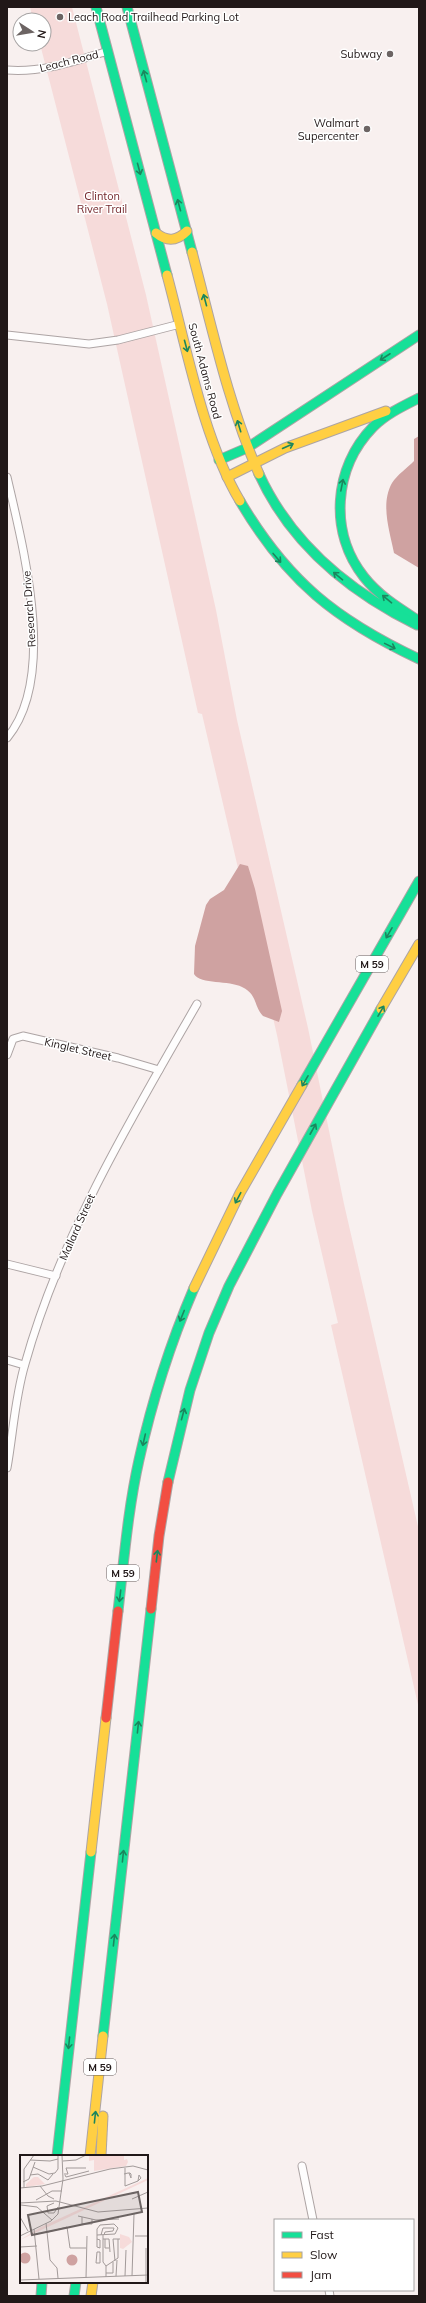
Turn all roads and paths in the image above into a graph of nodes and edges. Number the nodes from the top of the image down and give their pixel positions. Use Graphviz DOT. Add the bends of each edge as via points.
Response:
graph roads {
  1 [pos="96,7"];
  2 [pos="127,7"];
  3 [pos="108,51"];
  4 [pos="7,70"];
  5 [pos="186,231"];
  6 [pos="156,233"];
  7 [pos="180,324"];
  8 [pos="7,335"];
  9 [pos="419,335"];
  10 [pos="419,398"];
  11 [pos="399,407"];
  12 [pos="247,448"];
  13 [pos="219,460"];
  14 [pos="253,462"];
  15 [pos="7,477"];
  16 [pos="227,477"];
  17 [pos="419,621"];
  18 [pos="419,626"];
  19 [pos="419,659"];
  20 [pos="7,738"];
  21 [pos="419,881"];
  22 [pos="419,944"];
  23 [pos="197,1004"];
  24 [pos="7,1055"];
  25 [pos="159,1070"];
  26 [pos="7,1264"];
  27 [pos="56,1276"];
  28 [pos="7,1360"];
  29 [pos="24,1365"];
  30 [pos="7,1468"];
  31 [pos="110,1979"];
  32 [pos="57,2155"];
  33 [pos="90,2155"];
  34 [pos="101,2155"];
  35 [pos="302,2166"];
  36 [pos="313,2219"];
  37 [pos="42,2283"];
  38 [pos="76,2283"];
  39 [pos="92,2283"];
  40 [pos="41,2296"];
  41 [pos="74,2296"];
  42 [pos="91,2296"];
  1 -- 3 [label="main road, South Adams Road"];
  5 -- 2 [label="main road, South Adams Road, one-way"];
  3 -- 4 [label="street, Leach Road" via="52,67 25,71"];
  3 -- 6 [label="main road, South Adams Road, one-way"];
  5 -- 6 [label="main road" via="175,240 165,240"];
  12 -- 5 [label="main road, South Adams Road, one-way"];
  6 -- 7 [label="main road, South Adams Road"];
  7 -- 8 [label="street" via="118,340 89,344"];
  7 -- 13 [label="main road, South Adams Road, one-way" via="204,417"];
  9 -- 12 [label="main road, one-way"];
  10 -- 11 [label="main road"];
  14 -- 11 [label="main road, one-way" via="294,444"];
  17 -- 11 [label="main road, one-way" via="388,600 360,571 346,545 339,512 343,479 355,448 377,422"];
  12 -- 13 [label="main road"];
  12 -- 14 [label="main road, South Adams Road"];
  13 -- 16 [label="main road, South Adams Road"];
  14 -- 16 [label="main road"];
  18 -- 14 [label="main road, South Adams Road, one-way" via="365,597 323,563 287,522 268,493"];
  15 -- 20 [label="street, Research Drive" via="28,574 32,637 30,682 25,704"];
  16 -- 19 [label="main road, South Adams Road, one-way" via="254,528 299,581 356,627"];
  21 -- 32 [label="main road, M 59, one-way" via="226,1220 195,1285 163,1371 142,1446 128,1526"];
  31 -- 22 [label="main road, M 59, one-way" via="156,1562 175,1448 193,1381 220,1306 249,1244"];
  23 -- 25 [label="street, Mallard Street"];
  24 -- 25 [label="street, Kinglet Street" via="13,1039 23,1036"];
  25 -- 27 [label="street, Mallard Street" via="100,1177"];
  26 -- 27 [label="street"];
  27 -- 29 [label="street, Mallard Street"];
  28 -- 29 [label="street"];
  29 -- 30 [label="street, Mallard Street"];
  33 -- 31 [label="main road, M 59, one-way"];
  31 -- 34 [label="main road"];
  35 -- 36 [label="street"];
  37 -- 40 [label="main road"];
  38 -- 41 [label="main road"];
  39 -- 42 [label="main road"];
}
